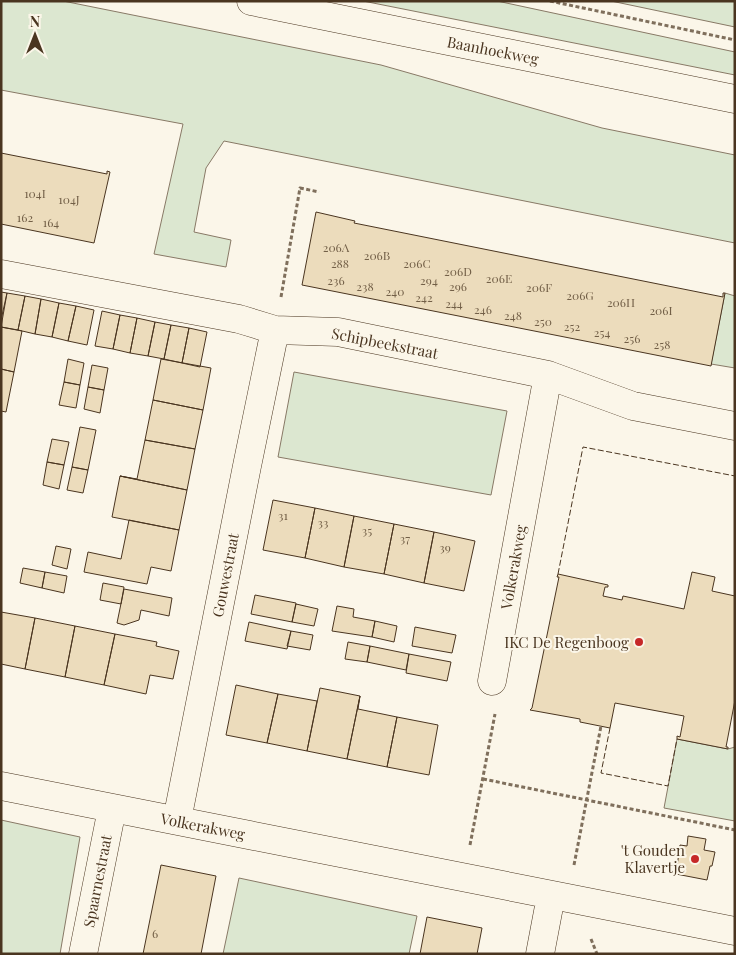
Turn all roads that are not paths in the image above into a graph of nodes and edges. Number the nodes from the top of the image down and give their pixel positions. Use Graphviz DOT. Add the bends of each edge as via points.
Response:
graph roads {
  1 [pos="251,1"];
  2 [pos="735,98"];
  3 [pos="1,274"];
  4 [pos="275,330"];
  5 [pos="548,375"];
  6 [pos="735,426"];
  7 [pos="492,681"];
  8 [pos="1,786"];
  9 [pos="112,809"];
  10 [pos="177,820"];
  11 [pos="551,896"];
  12 [pos="735,931"];
  13 [pos="83,954"];
  14 [pos="540,954"];
  1 -- 2 [label="street, Baanhoekweg"];
  3 -- 4 [label="street, Schipbeekstraat" via="239,319"];
  4 -- 5 [label="street, Schipbeekstraat" via="338,332"];
  4 -- 10 [label="street, Gouwestraat"];
  5 -- 6 [label="street, Schipbeekstraat" via="633,406"];
  5 -- 7 [label="street, Volkerakweg"];
  8 -- 9 [label="street, Volkerakweg"];
  9 -- 10 [label="street, Volkerakweg"];
  9 -- 13 [label="street, Spaarnestraat"];
  10 -- 11 [label="street, Volkerakweg"];
  11 -- 12 [label="street, Volkerakweg"];
  11 -- 14 [label="street"];
}
